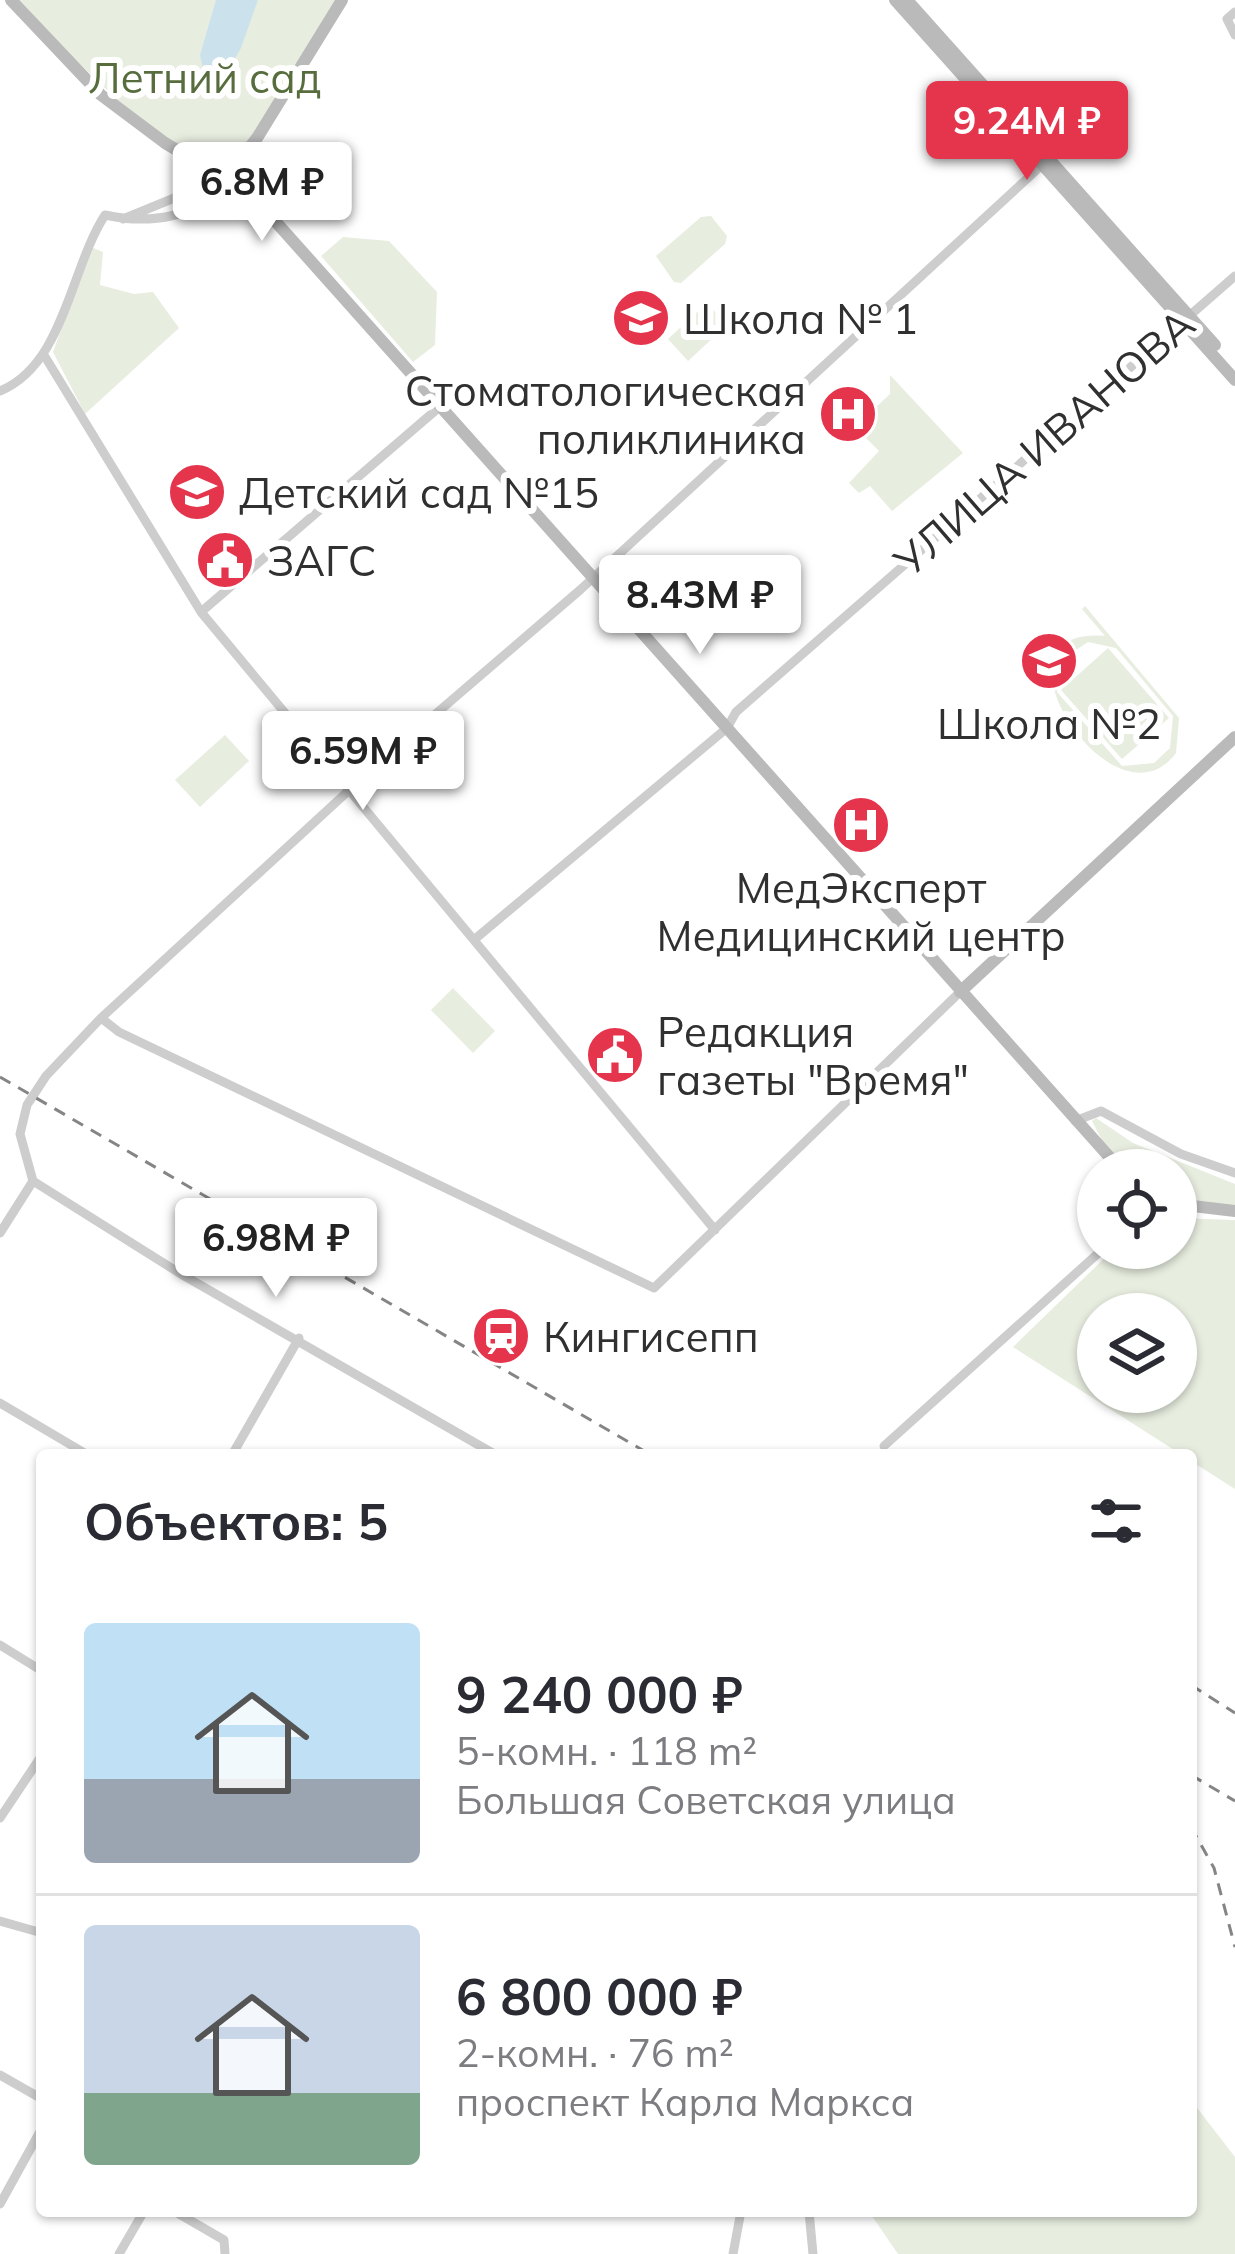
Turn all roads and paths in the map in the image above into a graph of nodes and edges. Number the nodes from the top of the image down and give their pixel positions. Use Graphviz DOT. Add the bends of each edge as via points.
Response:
graph roads {
  1 [pos="11,0"];
  2 [pos="342,0"];
  3 [pos="895,0"];
  4 [pos="907,0"];
  5 [pos="1231,15"];
  6 [pos="1235,35"];
  7 [pos="1042,165"];
  8 [pos="226,177"];
  9 [pos="1235,276"];
  10 [pos="1186,319"];
  11 [pos="44,355"];
  12 [pos="1235,369"];
  13 [pos="1235,380"];
  14 [pos="0,391"];
  15 [pos="441,405"];
  16 [pos="592,575"];
  17 [pos="201,612"];
  18 [pos="729,726"];
  19 [pos="1235,737"];
  20 [pos="354,791"];
  21 [pos="475,939"];
  22 [pos="962,991"];
  23 [pos="101,1018"];
  24 [pos="1077,1120"];
  25 [pos="1104,1149"];
  26 [pos="1235,1173"];
  27 [pos="33,1181"];
  28 [pos="1197,1208"];
  29 [pos="1235,1213"];
  30 [pos="715,1231"];
  31 [pos="0,1233"];
  32 [pos="1080,1269"];
  33 [pos="299,1338"];
  34 [pos="0,1403"];
  35 [pos="884,1445"];
  36 [pos="78,1449"];
  37 [pos="235,1449"];
  38 [pos="486,1449"];
  39 [pos="0,1646"];
  40 [pos="36,1667"];
  41 [pos="36,1764"];
  42 [pos="0,1818"];
  43 [pos="0,1921"];
  44 [pos="36,1931"];
  45 [pos="0,2075"];
  46 [pos="36,2096"];
  47 [pos="36,2139"];
  48 [pos="0,2204"];
  49 [pos="141,2217"];
  50 [pos="184,2217"];
  51 [pos="740,2217"];
  52 [pos="809,2217"];
  53 [pos="119,2254"];
  54 [pos="225,2254"];
  55 [pos="733,2254"];
  56 [pos="813,2254"];
  1 -- 8 [label="main road" via="100,95"];
  2 -- 8 [label="main road"];
  3 -- 7 [label="main road"];
  4 -- 10 [label="main road"];
  5 -- 6 [label="street"];
  7 -- 10 [label="main road"];
  7 -- 16 [label="street"];
  8 -- 11 [label="street" via="123,219 105,215"];
  8 -- 15 [label="main road"];
  9 -- 10 [label="street, УЛИЦА ИВАНОВА"];
  10 -- 12 [label="main road"];
  10 -- 13 [label="main road"];
  10 -- 18 [label="street, УЛИЦА ИВАНОВА"];
  11 -- 14 [label="street" via="21,383"];
  11 -- 17 [label="street"];
  15 -- 16 [label="main road"];
  15 -- 17 [label="street"];
  16 -- 18 [label="main road"];
  16 -- 20 [label="street"];
  17 -- 20 [label="street"];
  18 -- 21 [label="street, УЛИЦА ИВАНОВА"];
  18 -- 22 [label="main road"];
  19 -- 22 [label="main road"];
  20 -- 21 [label="street"];
  20 -- 23 [label="street"];
  21 -- 30 [label="street"];
  22 -- 24 [label="main road"];
  22 -- 30 [label="street"];
  23 -- 27 [label="street" via="27,1105 20,1134"];
  23 -- 30 [label="street" via="654,1288"];
  24 -- 25 [label="main road"];
  24 -- 26 [label="street" via="1101,1111"];
  27 -- 31 [label="street"];
  27 -- 33 [label="street"];
  28 -- 29 [label="main road"];
  32 -- 35 [label="street"];
  33 -- 37 [label="street"];
  33 -- 38 [label="street"];
  34 -- 36 [label="street"];
  39 -- 40 [label="street"];
  41 -- 42 [label="street"];
  43 -- 44 [label="street"];
  45 -- 46 [label="street"];
  47 -- 48 [label="street"];
  49 -- 53 [label="street"];
  50 -- 54 [label="street" via="224,2240"];
  51 -- 55 [label="street"];
  52 -- 56 [label="street"];
}
